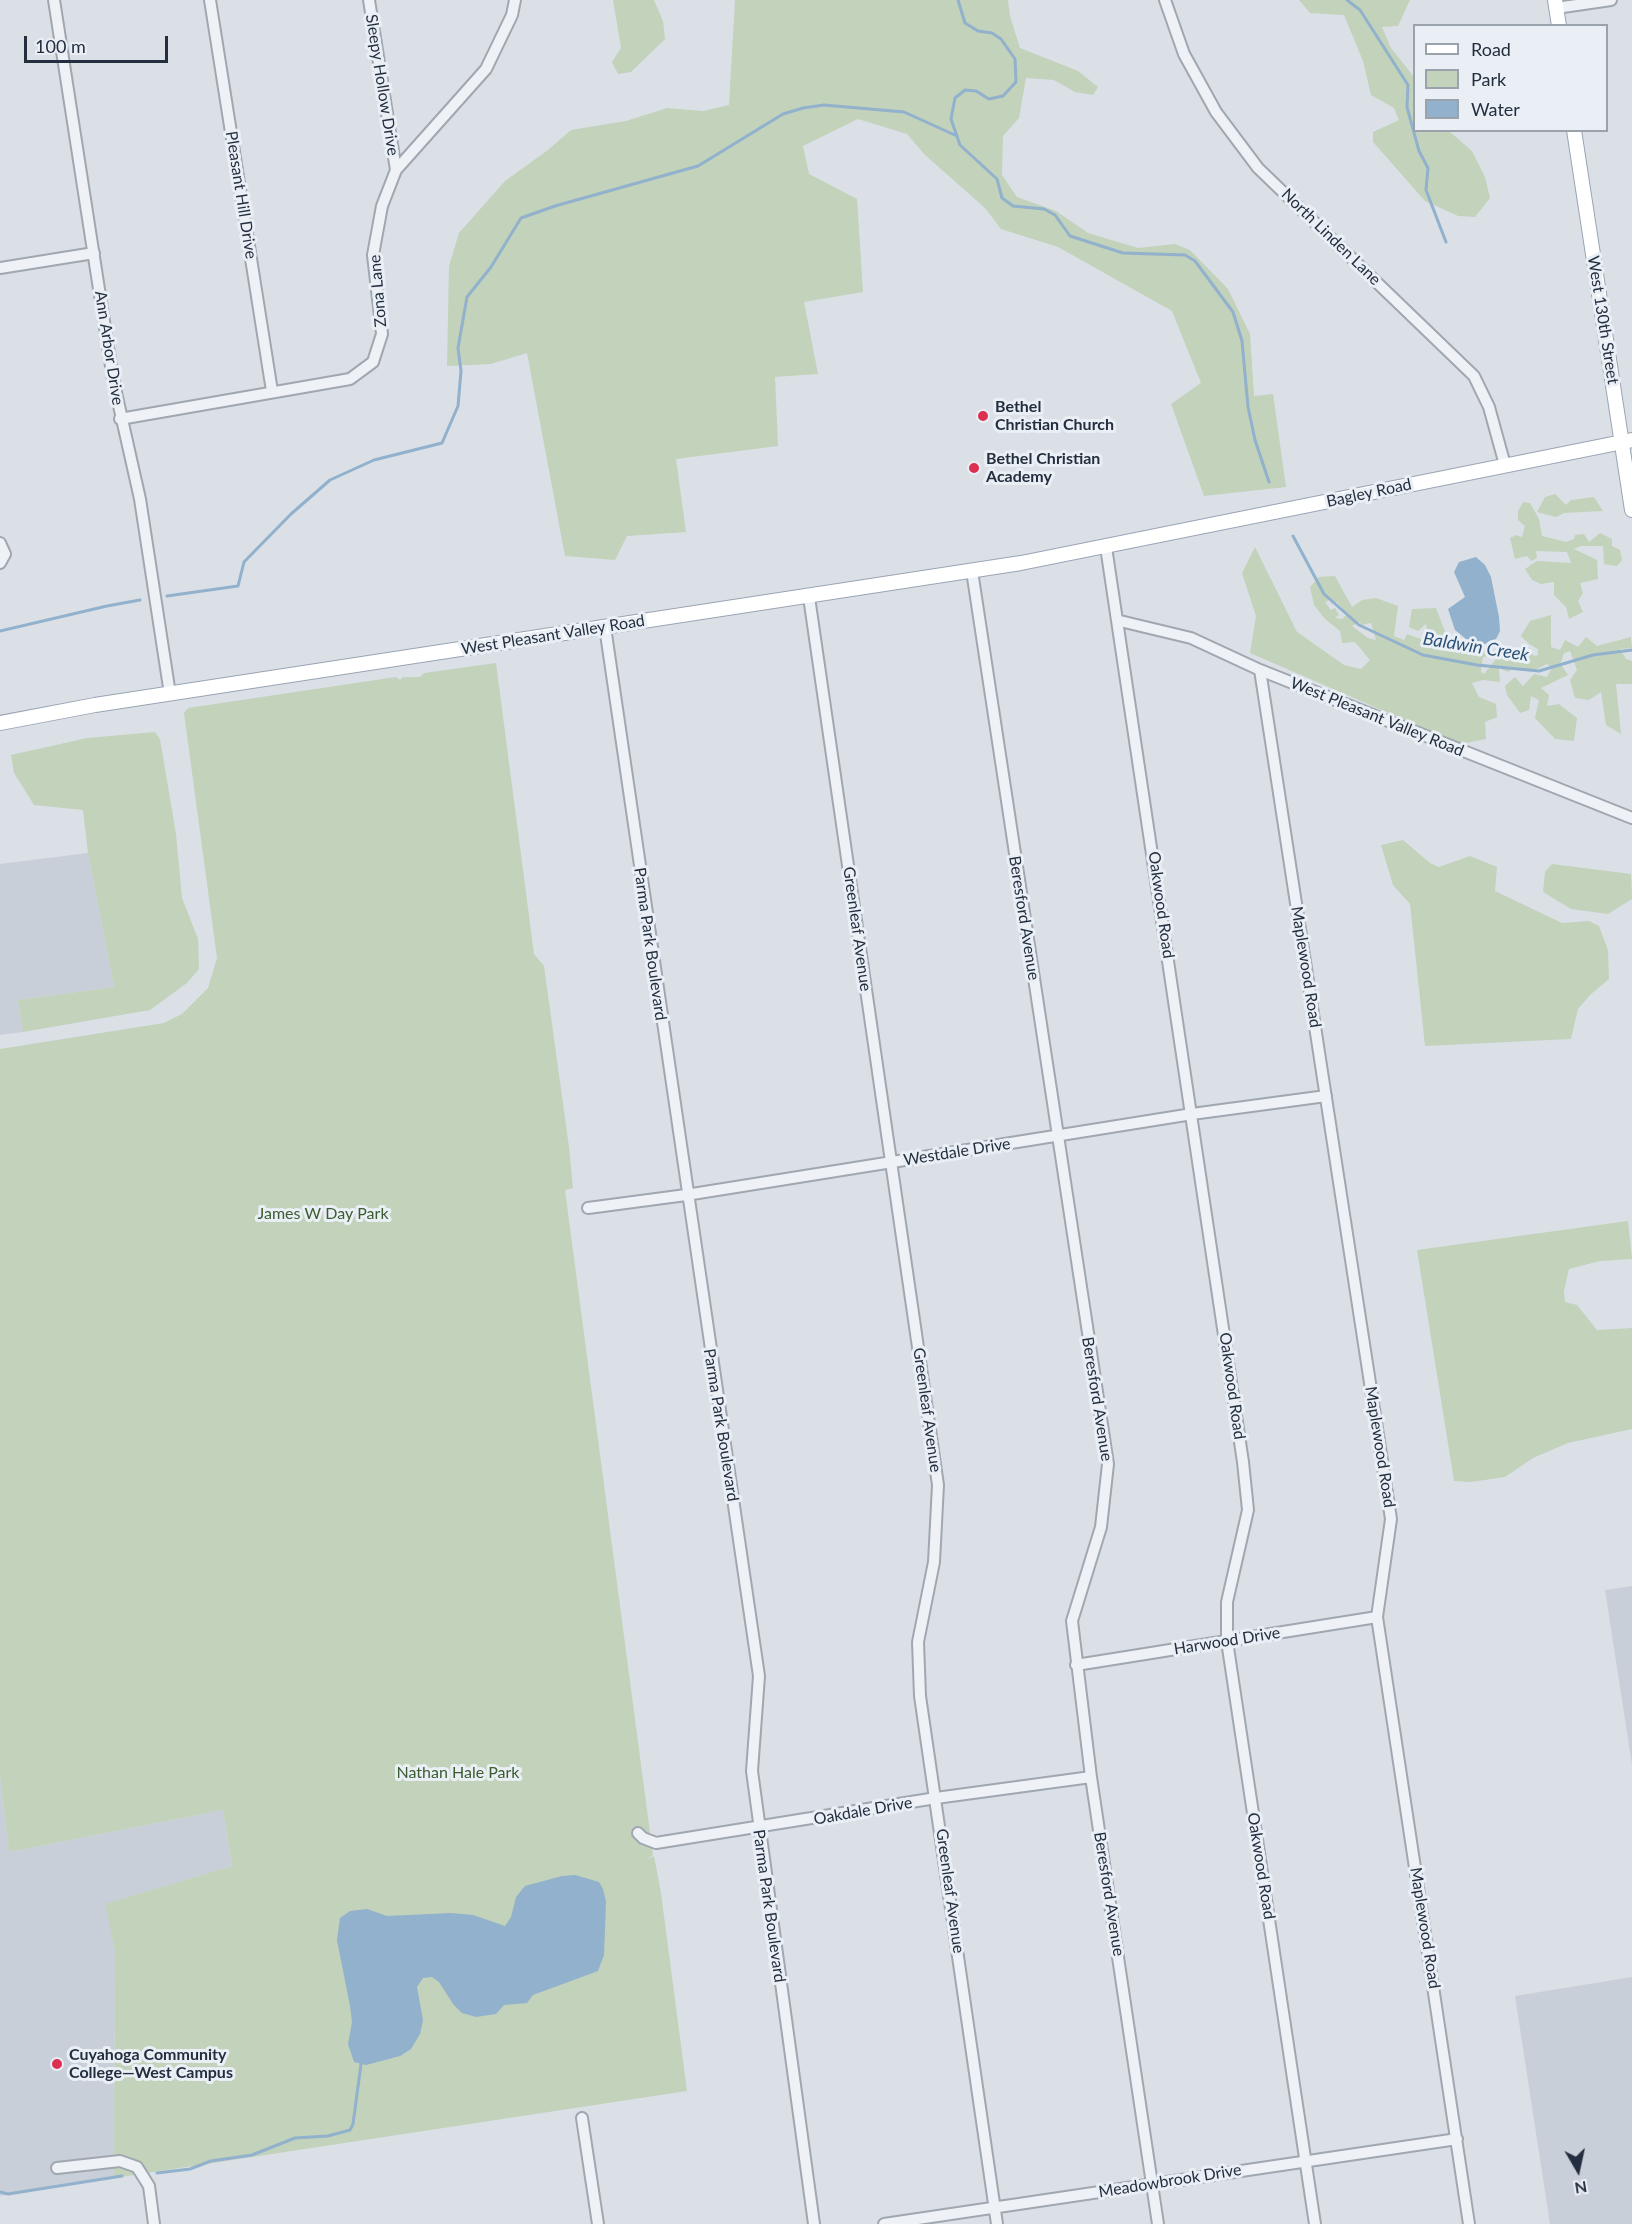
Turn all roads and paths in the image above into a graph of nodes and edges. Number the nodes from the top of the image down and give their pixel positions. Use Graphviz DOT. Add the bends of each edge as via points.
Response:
graph roads {
  1 [pos="54,0"];
  2 [pos="210,0"];
  3 [pos="369,0"];
  4 [pos="515,0"];
  5 [pos="1165,0"];
  6 [pos="1611,0"];
  7 [pos="1556,4"];
  8 [pos="1559,24"];
  9 [pos="1574,132"];
  10 [pos="396,170"];
  11 [pos="94,253"];
  12 [pos="0,268"];
  13 [pos="272,391"];
  14 [pos="120,419"];
  15 [pos="1627,441"];
  16 [pos="1505,465"];
  17 [pos="1632,510"];
  18 [pos="0,543"];
  19 [pos="1106,547"];
  20 [pos="0,563"];
  21 [pos="972,571"];
  22 [pos="809,597"];
  23 [pos="1120,621"];
  24 [pos="605,627"];
  25 [pos="1260,670"];
  26 [pos="170,694"];
  27 [pos="0,723"];
  28 [pos="1632,818"];
  29 [pos="1326,1096"];
  30 [pos="1192,1113"];
  31 [pos="1056,1136"];
  32 [pos="890,1162"];
  33 [pos="686,1195"];
  34 [pos="588,1208"];
  35 [pos="1377,1617"];
  36 [pos="1227,1641"];
  37 [pos="1076,1665"];
  38 [pos="1091,1777"];
  39 [pos="936,1798"];
  40 [pos="758,1828"];
  41 [pos="638,1833"];
  42 [pos="582,2118"];
  43 [pos="1457,2139"];
  44 [pos="1306,2160"];
  45 [pos="57,2168"];
  46 [pos="1152,2185"];
  47 [pos="995,2207"];
  48 [pos="154,2224"];
  49 [pos="598,2224"];
  50 [pos="814,2224"];
  51 [pos="884,2224"];
  52 [pos="997,2224"];
  53 [pos="1158,2224"];
  54 [pos="1315,2224"];
  55 [pos="1469,2224"];
  1 -- 11 [label="street, Ann Arbor Drive"];
  2 -- 13 [label="street, Pleasant Hill Drive"];
  3 -- 10 [label="street, Sleepy Hollow Drive"];
  4 -- 10 [label="street, Zona Lane" via="512,15 486,69"];
  5 -- 16 [label="street, North Linden Lane" via="1184,54 1216,112 1258,168 1474,376 1489,407"];
  6 -- 7 [label="street"];
  7 -- 8 [label="main road"];
  9 -- 15 [label="main road, West 130th Street"];
  10 -- 13 [label="street, Zona Lane" via="382,206 373,255 382,334 373,362 350,379"];
  11 -- 12 [label="street"];
  11 -- 14 [label="street, Ann Arbor Drive"];
  13 -- 14 [label="street, Zona Lane"];
  14 -- 26 [label="street, Ann Arbor Drive" via="140,499"];
  15 -- 16 [label="main road, Bagley Road"];
  15 -- 17 [label="main road, West 130th Street"];
  16 -- 19 [label="main road, Bagley Road"];
  18 -- 20 [label="street" via="5,554"];
  19 -- 21 [label="main road, West Pleasant Valley Road"];
  19 -- 23 [label="street, Oakwood Road"];
  21 -- 22 [label="main road, West Pleasant Valley Road"];
  21 -- 31 [label="street, Beresford Avenue"];
  22 -- 24 [label="main road, West Pleasant Valley Road"];
  22 -- 32 [label="street, Greenleaf Avenue"];
  23 -- 25 [label="street, West Pleasant Valley Road" via="1191,638"];
  23 -- 30 [label="street, Oakwood Road"];
  24 -- 26 [label="main road, West Pleasant Valley Road"];
  24 -- 33 [label="street, Parma Park Boulevard"];
  25 -- 28 [label="street, West Pleasant Valley Road"];
  25 -- 29 [label="street, Maplewood Road"];
  26 -- 27 [label="main road, West Pleasant Valley Road"];
  29 -- 30 [label="street, Westdale Drive"];
  29 -- 35 [label="street, Maplewood Road" via="1391,1519"];
  30 -- 31 [label="street, Westdale Drive"];
  30 -- 36 [label="street, Oakwood Road" via="1248,1510 1227,1602"];
  31 -- 32 [label="street, Westdale Drive"];
  31 -- 37 [label="street, Beresford Avenue" via="1108,1464 1101,1527 1072,1621"];
  32 -- 33 [label="street, Westdale Drive"];
  32 -- 39 [label="street, Greenleaf Avenue" via="938,1485 934,1562 918,1642 920,1696"];
  33 -- 34 [label="street, Westdale Drive"];
  33 -- 40 [label="street, Parma Park Boulevard" via="759,1677 752,1771"];
  35 -- 36 [label="street, Harwood Drive"];
  35 -- 43 [label="street, Maplewood Road"];
  36 -- 37 [label="street, Harwood Drive"];
  36 -- 44 [label="street, Oakwood Road"];
  37 -- 38 [label="street, Beresford Avenue"];
  38 -- 39 [label="street, Oakdale Drive"];
  38 -- 46 [label="street, Beresford Avenue"];
  39 -- 40 [label="street, Oakdale Drive"];
  39 -- 47 [label="street, Greenleaf Avenue"];
  40 -- 41 [label="street, Oakdale Drive" via="656,1844"];
  40 -- 50 [label="street, Parma Park Boulevard"];
  42 -- 49 [label="street"];
  43 -- 44 [label="street, Meadowbrook Drive"];
  43 -- 55 [label="street, Maplewood Road"];
  44 -- 46 [label="street, Meadowbrook Drive"];
  44 -- 54 [label="street, Oakwood Road"];
  45 -- 48 [label="street" via="120,2161 137,2167 148,2187"];
  46 -- 47 [label="street, Meadowbrook Drive"];
  46 -- 53 [label="street, Beresford Avenue"];
  47 -- 51 [label="street, Meadowbrook Drive"];
  47 -- 52 [label="street, Greenleaf Avenue"];
}
